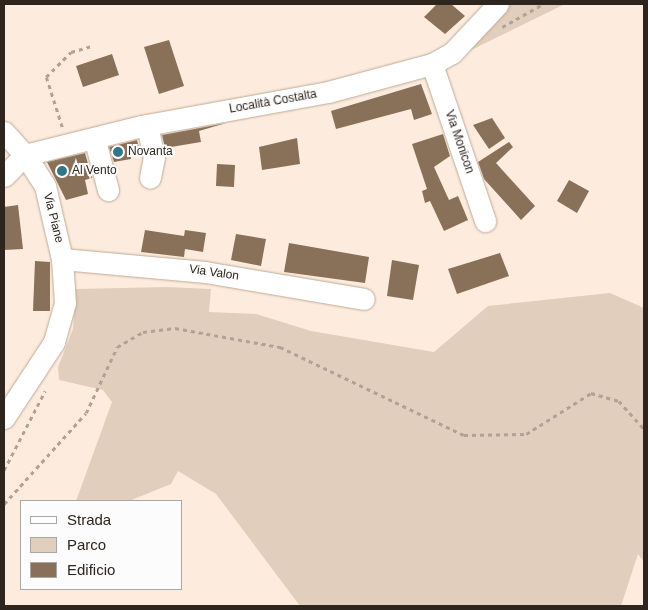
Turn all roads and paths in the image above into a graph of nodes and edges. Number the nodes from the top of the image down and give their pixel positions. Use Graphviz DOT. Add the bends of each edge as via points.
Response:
graph roads {
  1 [pos="498,4"];
  2 [pos="92,46"];
  3 [pos="432,64"];
  4 [pos="147,125"];
  5 [pos="4,132"];
  6 [pos="95,141"];
  7 [pos="57,150"];
  8 [pos="12,162"];
  9 [pos="150,178"];
  10 [pos="108,190"];
  11 [pos="485,221"];
  12 [pos="62,259"];
  13 [pos="364,300"];
  14 [pos="46,387"];
  15 [pos="4,418"];
  16 [pos="644,429"];
  17 [pos="4,470"];
  18 [pos="4,504"];
  1 -- 3 [label="street, Località Costalta" via="452,53"];
  2 -- 7 [label="path" via="71,52 46,77 62,129"];
  3 -- 4 [label="street, Località Costalta" via="328,92"];
  3 -- 11 [label="street, Via Monicon"];
  4 -- 6 [label="street, Località Costalta"];
  4 -- 9 [label="street" via="154,157"];
  5 -- 8 [label="street, Via Piane"];
  6 -- 7 [label="street, Località Costalta"];
  6 -- 10 [label="street"];
  7 -- 8 [label="street, Località Costalta"];
  8 -- 12 [label="street, Via Piane" via="44,186 62,233"];
  12 -- 13 [label="street, Via Valon" via="205,272"];
  12 -- 15 [label="street, Via Piane" via="61,323 35,376"];
  14 -- 17 [label="path"];
  16 -- 18 [label="path" via="618,401 591,393 526,434 464,435 280,347 175,328 143,332 117,347 86,413"];
}
